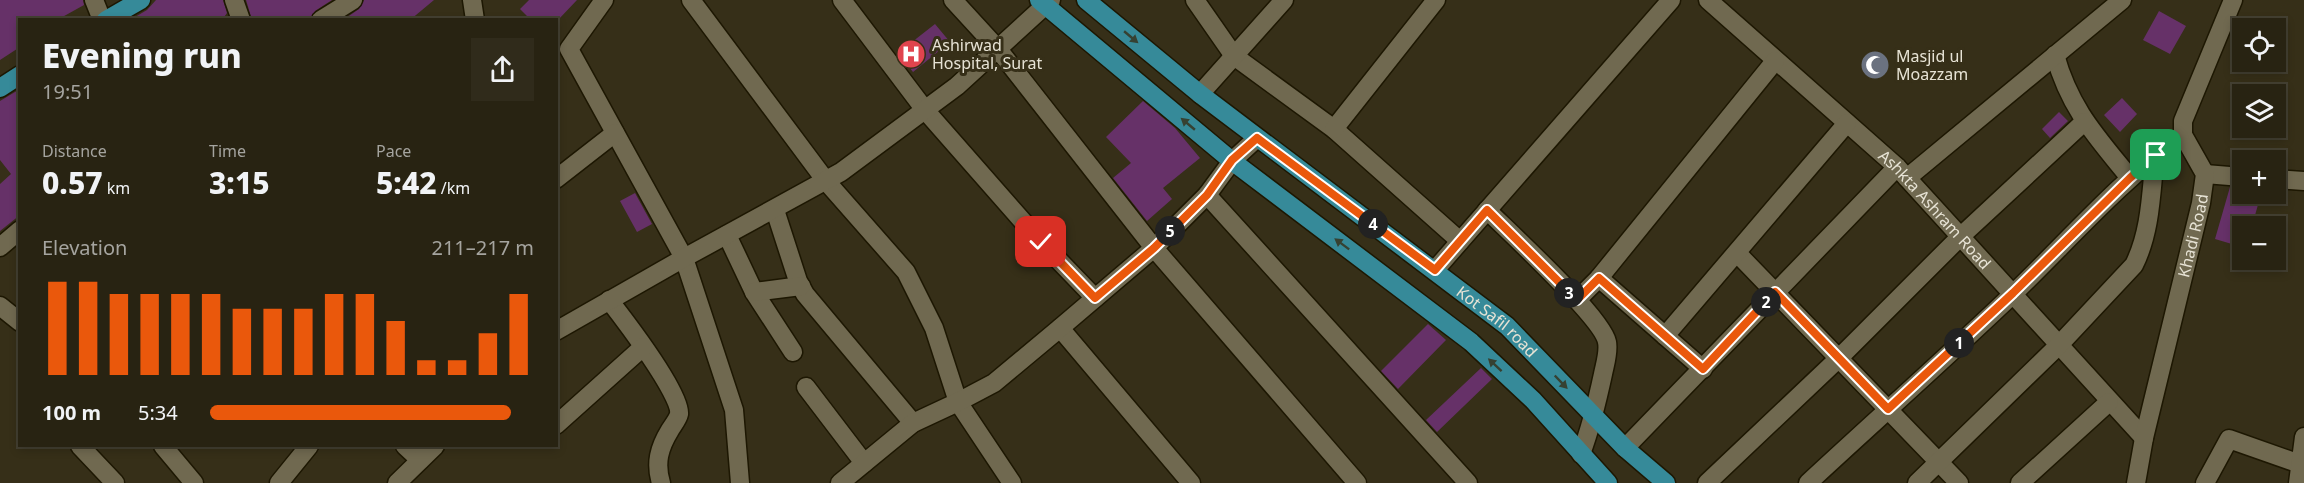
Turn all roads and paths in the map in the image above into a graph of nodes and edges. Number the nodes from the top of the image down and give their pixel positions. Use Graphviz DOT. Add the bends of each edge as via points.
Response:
graph roads {
  1 [pos="94,0"];
  2 [pos="141,0"];
  3 [pos="234,0"];
  4 [pos="353,0"];
  5 [pos="472,0"];
  6 [pos="604,0"];
  7 [pos="691,0"];
  8 [pos="842,0"];
  9 [pos="953,0"];
  10 [pos="1086,0"];
  11 [pos="1195,0"];
  12 [pos="1284,0"];
  13 [pos="1436,0"];
  14 [pos="1671,0"];
  15 [pos="1708,0"];
  16 [pos="2233,0"];
  17 [pos="1045,2"];
  18 [pos="2117,2"];
  19 [pos="103,18"];
  20 [pos="108,18"];
  21 [pos="240,18"];
  22 [pos="324,18"];
  23 [pos="475,18"];
  24 [pos="998,49"];
  25 [pos="562,54"];
  26 [pos="2055,55"];
  27 [pos="1234,56"];
  28 [pos="1775,61"];
  29 [pos="18,76"];
  30 [pos="0,88"];
  31 [pos="1200,94"];
  32 [pos="926,110"];
  33 [pos="2084,122"];
  34 [pos="1847,123"];
  35 [pos="1334,129"];
  36 [pos="615,133"];
  37 [pos="2183,135"];
  38 [pos="1257,138"];
  39 [pos="2156,155"];
  40 [pos="1232,160"];
  41 [pos="1902,172"];
  42 [pos="2205,174"];
  43 [pos="2232,176"];
  44 [pos="558,177"];
  45 [pos="2130,178"];
  46 [pos="2286,180"];
  47 [pos="826,181"];
  48 [pos="2304,181"];
  49 [pos="1207,195"];
  50 [pos="775,210"];
  51 [pos="1487,210"];
  52 [pos="18,232"];
  53 [pos="727,235"];
  54 [pos="1960,237"];
  55 [pos="1460,241"];
  56 [pos="0,247"];
  57 [pos="1154,248"];
  58 [pos="1737,254"];
  59 [pos="684,258"];
  60 [pos="1435,270"];
  61 [pos="1599,278"];
  62 [pos="801,286"];
  63 [pos="753,292"];
  64 [pos="1775,292"];
  65 [pos="2013,293"];
  66 [pos="1095,298"];
  67 [pos="609,300"];
  68 [pos="1577,300"];
  69 [pos="0,306"];
  70 [pos="18,320"];
  71 [pos="1060,328"];
  72 [pos="558,330"];
  73 [pos="1665,336"];
  74 [pos="2059,345"];
  75 [pos="643,346"];
  76 [pos="793,352"];
  77 [pos="1838,359"];
  78 [pos="1703,369"];
  79 [pos="806,387"];
  80 [pos="958,402"];
  81 [pos="2109,402"];
  82 [pos="1888,409"];
  83 [pos="1594,417"];
  84 [pos="558,423"];
  85 [pos="912,423"];
  86 [pos="2304,436"];
  87 [pos="2144,438"];
  88 [pos="81,447"];
  89 [pos="164,447"];
  90 [pos="308,447"];
  91 [pos="406,447"];
  92 [pos="434,447"];
  93 [pos="1625,448"];
  94 [pos="1581,454"];
  95 [pos="420,460"];
  96 [pos="1940,462"];
  97 [pos="864,463"];
  98 [pos="2300,464"];
  99 [pos="2135,481"];
  100 [pos="115,483"];
  101 [pos="194,483"];
  102 [pos="279,483"];
  103 [pos="397,483"];
  104 [pos="662,483"];
  105 [pos="740,483"];
  106 [pos="840,483"];
  107 [pos="1012,483"];
  108 [pos="1191,483"];
  109 [pos="1357,483"];
  110 [pos="1468,483"];
  111 [pos="1608,483"];
  112 [pos="1666,483"];
  113 [pos="1707,483"];
  114 [pos="1808,483"];
  115 [pos="1917,483"];
  116 [pos="1959,483"];
  117 [pos="2020,483"];
  118 [pos="2205,483"];
  119 [pos="2298,483"];
  1 -- 19 [label="street"];
  2 -- 20 [label="main road"];
  3 -- 21 [label="street"];
  4 -- 22 [label="street"];
  5 -- 23 [label="street"];
  6 -- 25 [label="street"];
  7 -- 47 [label="street"];
  8 -- 32 [label="street"];
  9 -- 24 [label="street"];
  10 -- 31 [label="main road, Kot Safil road, one-way"];
  11 -- 27 [label="street"];
  12 -- 27 [label="street"];
  13 -- 35 [label="street"];
  14 -- 51 [label="street"];
  15 -- 28 [label="street, Ashkta Ashram Road"];
  16 -- 37 [label="street" via="2183,121"];
  17 -- 24 [label="street"];
  40 -- 17 [label="main road, Kot Safil road, one-way"];
  18 -- 26 [label="street"];
  24 -- 32 [label="street"];
  24 -- 57 [label="street"];
  25 -- 36 [label="street"];
  26 -- 33 [label="street" via="2065,86"];
  26 -- 41 [label="street"];
  27 -- 31 [label="street"];
  27 -- 35 [label="street"];
  28 -- 34 [label="street, Ashkta Ashram Road"];
  28 -- 61 [label="street"];
  29 -- 30 [label="main road"];
  31 -- 38 [label="main road, Kot Safil road"];
  32 -- 47 [label="street"];
  32 -- 66 [label="street"];
  33 -- 45 [label="street"];
  33 -- 54 [label="street"];
  34 -- 41 [label="street, Ashkta Ashram Road"];
  34 -- 58 [label="street"];
  35 -- 55 [label="street"];
  36 -- 44 [label="street"];
  36 -- 59 [label="street"];
  37 -- 39 [label="street"];
  37 -- 42 [label="street, Khadi Road"];
  38 -- 40 [label="street"];
  38 -- 60 [label="main road, Kot Safil road"];
  39 -- 45 [label="street"];
  39 -- 74 [label="street" via="2146,232 2137,258 2125,276"];
  40 -- 49 [label="street"];
  94 -- 40 [label="main road, Kot Safil road, one-way" via="1533,400 1471,342"];
  41 -- 54 [label="street, Ashkta Ashram Road"];
  41 -- 64 [label="street"];
  42 -- 43 [label="street"];
  42 -- 87 [label="street, Khadi Road"];
  45 -- 65 [label="street"];
  46 -- 48 [label="street"];
  47 -- 50 [label="street"];
  47 -- 80 [label="street" via="906,272 934,328"];
  49 -- 57 [label="street"];
  49 -- 110 [label="street"];
  50 -- 53 [label="street"];
  50 -- 62 [label="street"];
  51 -- 55 [label="street"];
  51 -- 68 [label="street"];
  52 -- 56 [label="street"];
  53 -- 59 [label="street"];
  53 -- 63 [label="street"];
  54 -- 65 [label="street, Ashkta Ashram Road"];
  54 -- 77 [label="street"];
  55 -- 60 [label="street"];
  57 -- 66 [label="street"];
  57 -- 109 [label="street"];
  58 -- 64 [label="street"];
  58 -- 73 [label="street"];
  59 -- 67 [label="street"];
  59 -- 105 [label="street" via="734,410"];
  60 -- 83 [label="main road, Kot Safil road, one-way" via="1507,326"];
  61 -- 68 [label="street"];
  61 -- 73 [label="street"];
  62 -- 63 [label="street"];
  62 -- 85 [label="street" via="813,306"];
  63 -- 76 [label="street"];
  64 -- 77 [label="street"];
  64 -- 78 [label="street"];
  65 -- 74 [label="street, Ashkta Ashram Road"];
  65 -- 82 [label="street"];
  66 -- 71 [label="street"];
  67 -- 72 [label="street"];
  67 -- 75 [label="street"];
  68 -- 83 [label="street" via="1605,334 1607,344"];
  69 -- 70 [label="street"];
  71 -- 80 [label="street" via="994,383"];
  71 -- 108 [label="street"];
  73 -- 78 [label="street"];
  74 -- 81 [label="street, Ashkta Ashram Road"];
  74 -- 96 [label="street"];
  75 -- 84 [label="street"];
  75 -- 104 [label="street" via="679,406 679,415 658,455"];
  77 -- 82 [label="street"];
  77 -- 113 [label="street"];
  78 -- 93 [label="street"];
  79 -- 97 [label="street"];
  80 -- 85 [label="street"];
  80 -- 107 [label="street"];
  81 -- 87 [label="street, Ashkta Ashram Road"];
  81 -- 117 [label="street"];
  82 -- 96 [label="street"];
  82 -- 114 [label="street"];
  83 -- 93 [label="main road, Kot Safil road"];
  83 -- 94 [label="street"];
  85 -- 97 [label="street"];
  86 -- 98 [label="street"];
  87 -- 99 [label="street, Khadi Road"];
  88 -- 100 [label="street"];
  89 -- 101 [label="street"];
  90 -- 102 [label="street"];
  91 -- 95 [label="street"];
  92 -- 95 [label="street"];
  93 -- 112 [label="main road, Kot Safil road"];
  94 -- 111 [label="main road, Kot Safil road"];
  95 -- 103 [label="street"];
  96 -- 115 [label="street"];
  96 -- 116 [label="street"];
  97 -- 106 [label="street"];
  98 -- 118 [label="street" via="2229,439"];
  98 -- 119 [label="street"];
}
